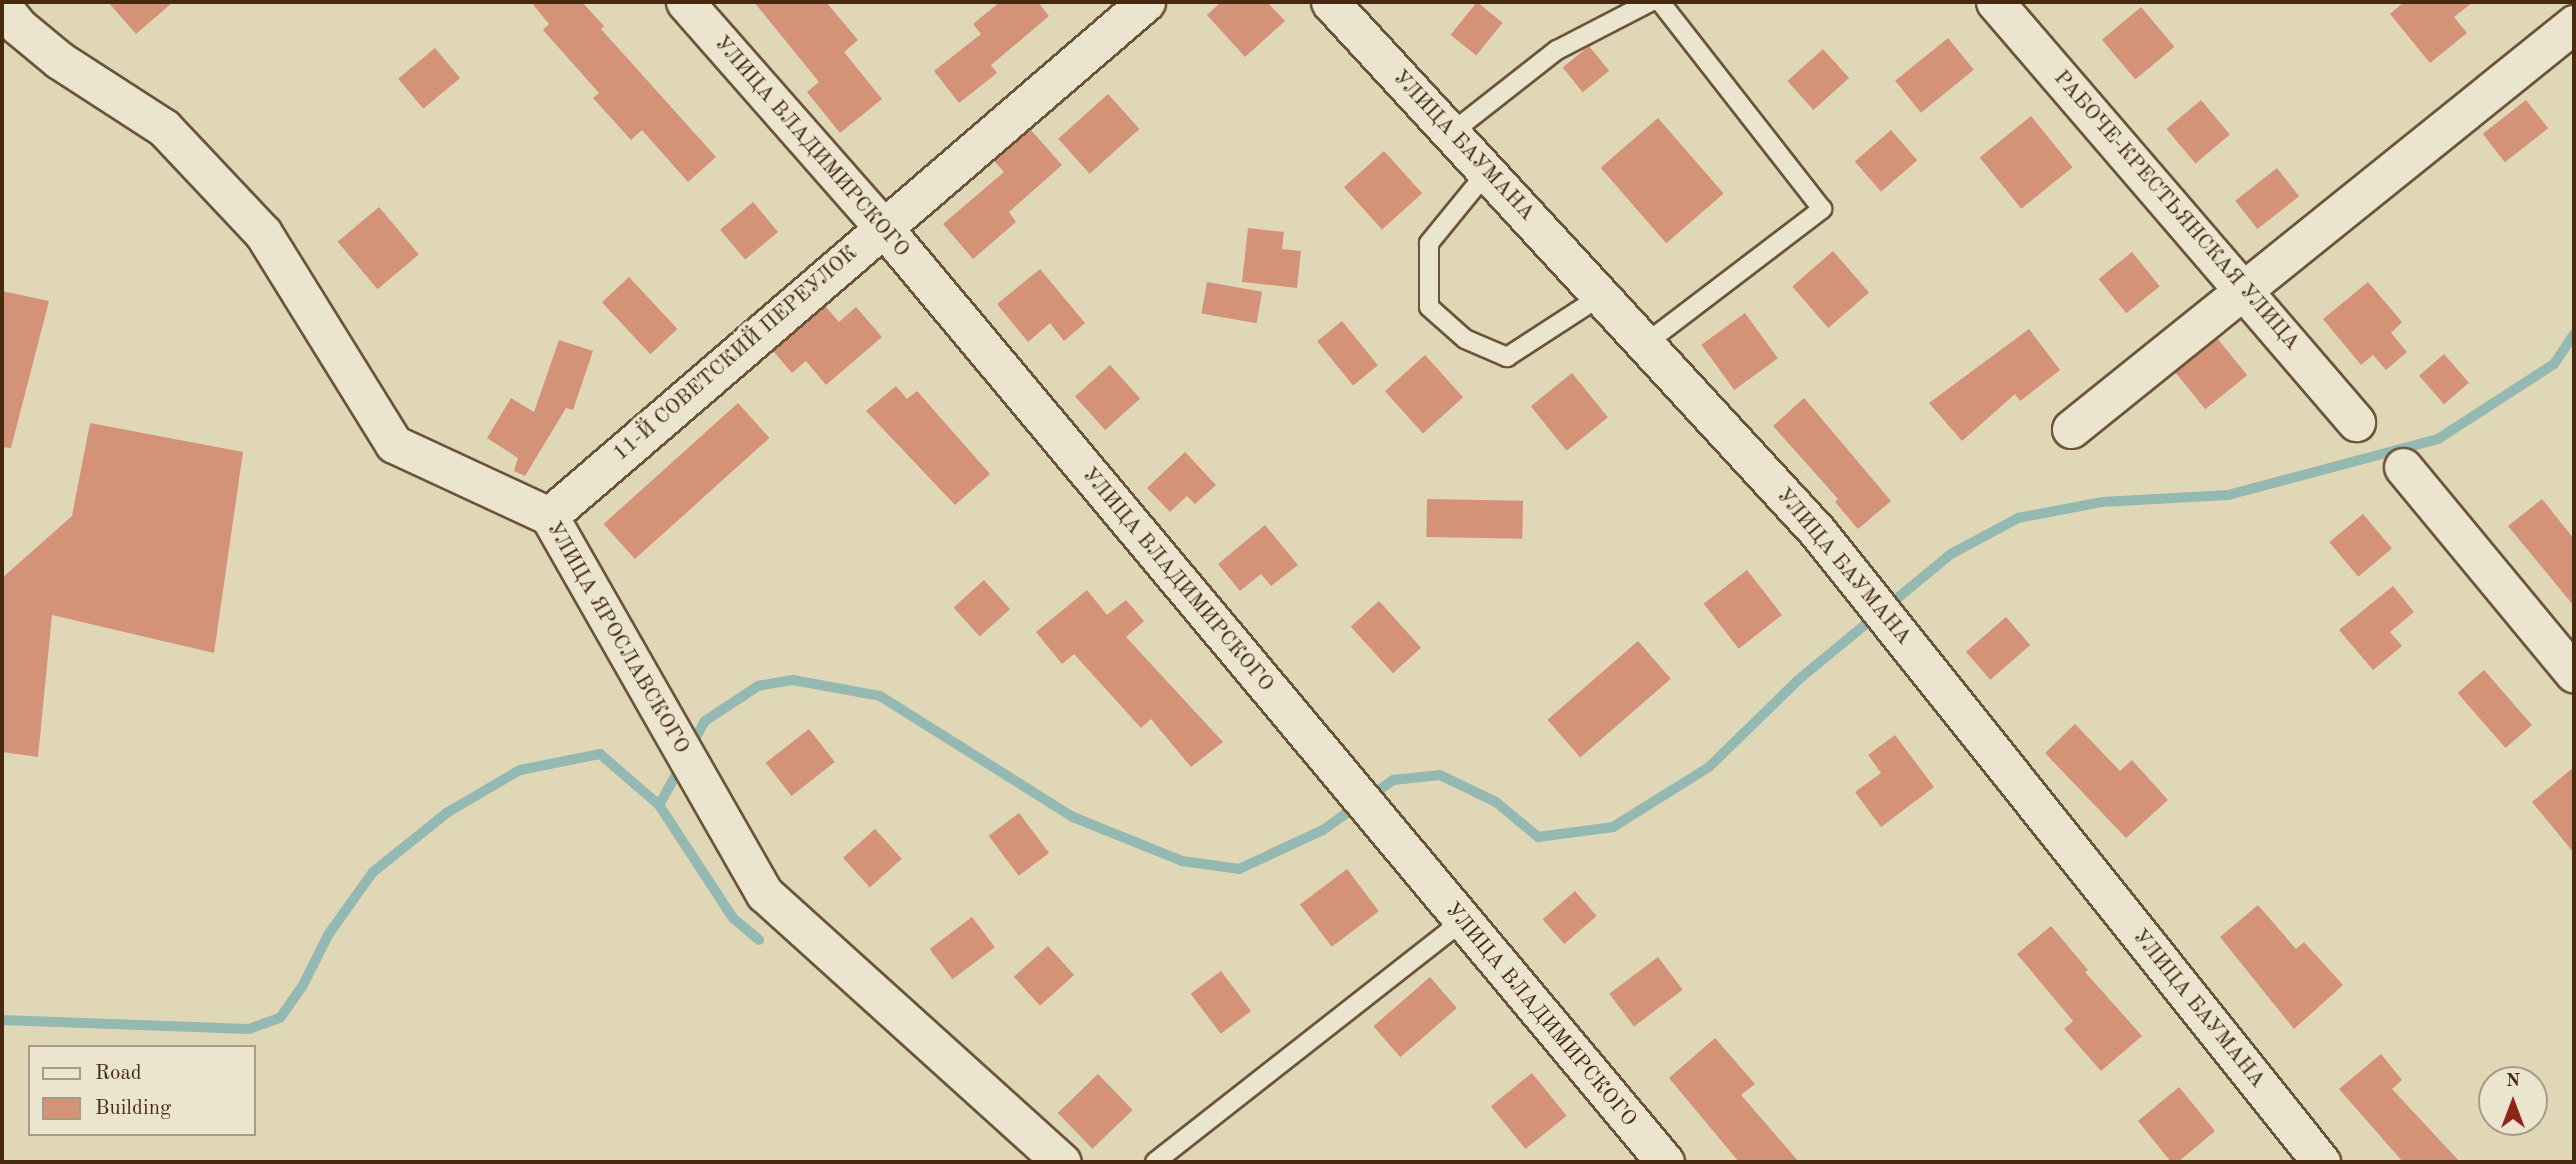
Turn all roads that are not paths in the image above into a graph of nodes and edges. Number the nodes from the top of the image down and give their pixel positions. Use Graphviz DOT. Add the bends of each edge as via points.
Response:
graph roads {
  1 [pos="685,2"];
  2 [pos="1146,2"];
  3 [pos="1331,2"];
  4 [pos="1650,2"];
  5 [pos="1660,2"];
  6 [pos="1995,2"];
  7 [pos="2,6"];
  8 [pos="2574,24"];
  9 [pos="1451,133"];
  10 [pos="1487,172"];
  11 [pos="883,227"];
  12 [pos="2244,287"];
  13 [pos="1601,296"];
  14 [pos="1645,344"];
  15 [pos="2357,422"];
  16 [pos="2071,429"];
  17 [pos="2403,467"];
  18 [pos="549,516"];
  19 [pos="2574,674"];
  20 [pos="1461,922"];
  21 [pos="1062,1162"];
  22 [pos="1155,1162"];
  23 [pos="1665,1162"];
  24 [pos="2321,1162"];
  1 -- 11 [label="street, УЛИЦА ВЛАДИМИРСКОГО"];
  2 -- 11 [label="street, 11-Й СОВЕТСКИЙ ПЕРЕУЛОК"];
  3 -- 9 [label="street, УЛИЦА БАУМАНА"];
  4 -- 9 [label="lane" via="1557,50"];
  5 -- 14 [label="lane" via="1822,209"];
  6 -- 12 [label="street, РАБОЧЕ-КРЕСТЬЯНСКАЯ УЛИЦА"];
  7 -- 18 [label="street, УЛИЦА ЯРОСЛАВСКОГО" via="18,26 59,60 164,128 263,233 394,444"];
  8 -- 12 [label="street"];
  9 -- 10 [label="street, УЛИЦА БАУМАНА"];
  10 -- 13 [label="street, УЛИЦА БАУМАНА"];
  10 -- 13 [label="lane" via="1429,243 1429,307 1465,339 1507,357"];
  11 -- 18 [label="street, 11-Й СОВЕТСКИЙ ПЕРЕУЛОК"];
  11 -- 20 [label="street, УЛИЦА ВЛАДИМИРСКОГО"];
  12 -- 15 [label="street, РАБОЧЕ-КРЕСТЬЯНСКАЯ УЛИЦА"];
  12 -- 16 [label="street"];
  13 -- 14 [label="street, УЛИЦА БАУМАНА"];
  14 -- 24 [label="street, УЛИЦА БАУМАНА" via="1817,531"];
  17 -- 19 [label="street"];
  18 -- 21 [label="street, УЛИЦА ЯРОСЛАВСКОГО" via="765,894"];
  20 -- 22 [label="lane"];
  20 -- 23 [label="street, УЛИЦА ВЛАДИМИРСКОГО"];
}
